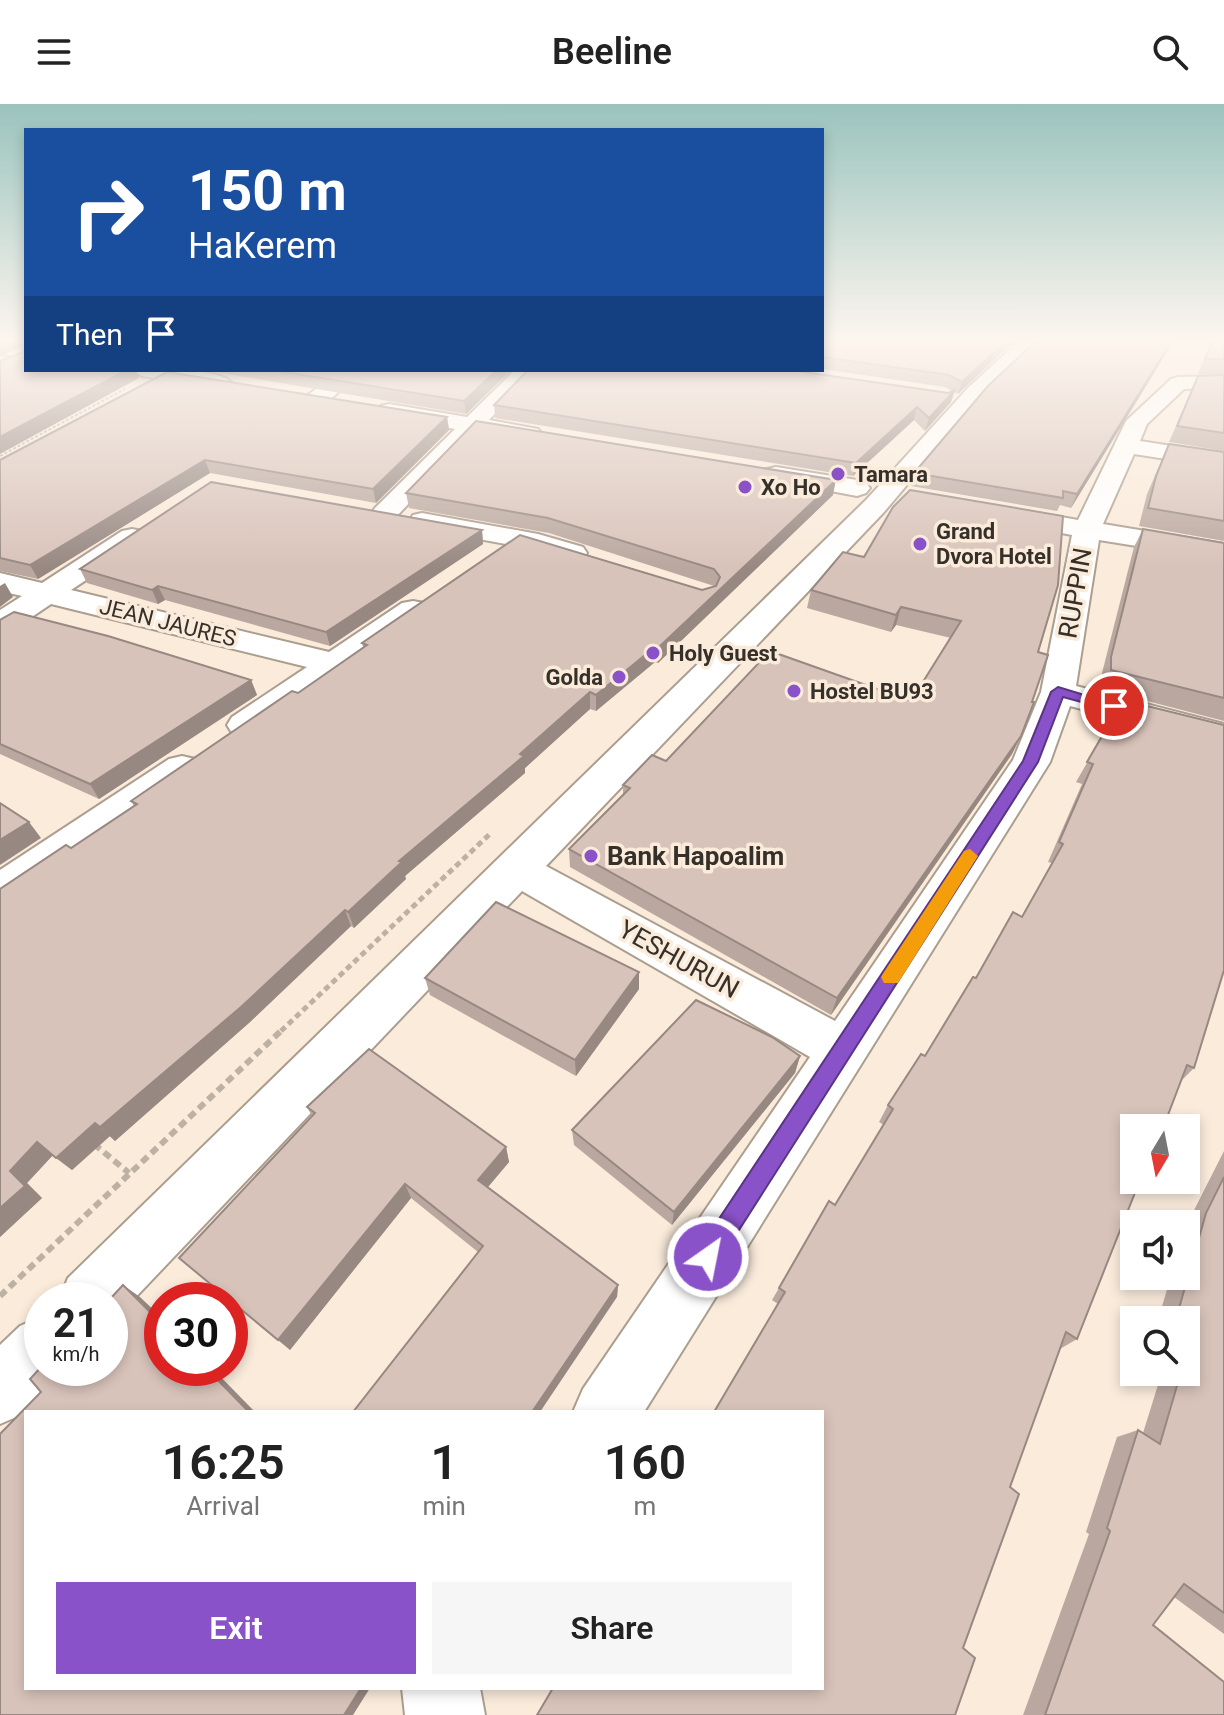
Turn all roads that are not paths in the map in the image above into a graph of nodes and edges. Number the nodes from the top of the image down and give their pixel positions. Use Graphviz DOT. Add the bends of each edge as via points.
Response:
graph roads {
  1 [pos="424,417"];
  2 [pos="481,417"];
  3 [pos="953,417"];
  4 [pos="1141,417"];
  5 [pos="473,425"];
  6 [pos="552,438"];
  7 [pos="1127,446"];
  8 [pos="1224,461"];
  9 [pos="750,470"];
  10 [pos="886,493"];
  11 [pos="356,508"];
  12 [pos="384,514"];
  13 [pos="1040,521"];
  14 [pos="149,525"];
  15 [pos="1087,530"];
  16 [pos="516,538"];
  17 [pos="1224,552"];
  18 [pos="597,561"];
  19 [pos="478,565"];
  20 [pos="0,582"];
  21 [pos="439,592"];
  22 [pos="50,593"];
  23 [pos="0,624"];
  24 [pos="336,664"];
  25 [pos="1058,692"];
  26 [pos="1224,735"];
  27 [pos="515,868"];
  28 [pos="0,891"];
  29 [pos="844,1051"];
  30 [pos="108,1282"];
  31 [pos="24,1366"];
  32 [pos="0,1391"];
  33 [pos="607,1410"];
  34 [pos="441,1690"];
  35 [pos="445,1715"];
  1 -- 5 [label="street"];
  2 -- 5 [label="street"];
  3 -- 10 [label="street"];
  4 -- 7 [label="street, RUPPIN"];
  5 -- 6 [label="street"];
  5 -- 12 [label="street"];
  7 -- 8 [label="street"];
  7 -- 15 [label="street, RUPPIN"];
  9 -- 10 [label="street"];
  10 -- 27 [label="street"];
  11 -- 12 [label="street"];
  12 -- 16 [label="street"];
  13 -- 15 [label="street"];
  14 -- 22 [label="street"];
  15 -- 17 [label="street"];
  15 -- 25 [label="street, RUPPIN"];
  16 -- 18 [label="street"];
  16 -- 19 [label="street"];
  20 -- 22 [label="street, JEAN JAURES"];
  21 -- 24 [label="street"];
  22 -- 23 [label="street"];
  22 -- 24 [label="street, JEAN JAURES"];
  24 -- 28 [label="street"];
  25 -- 26 [label="street"];
  25 -- 29 [label="street, RUPPIN" via="1031,762"];
  27 -- 29 [label="street, YESHURUN"];
  27 -- 30 [label="street"];
  29 -- 33 [label="street, RUPPIN"];
  31 -- 32 [label="street"];
  34 -- 35 [label="street"];
}
